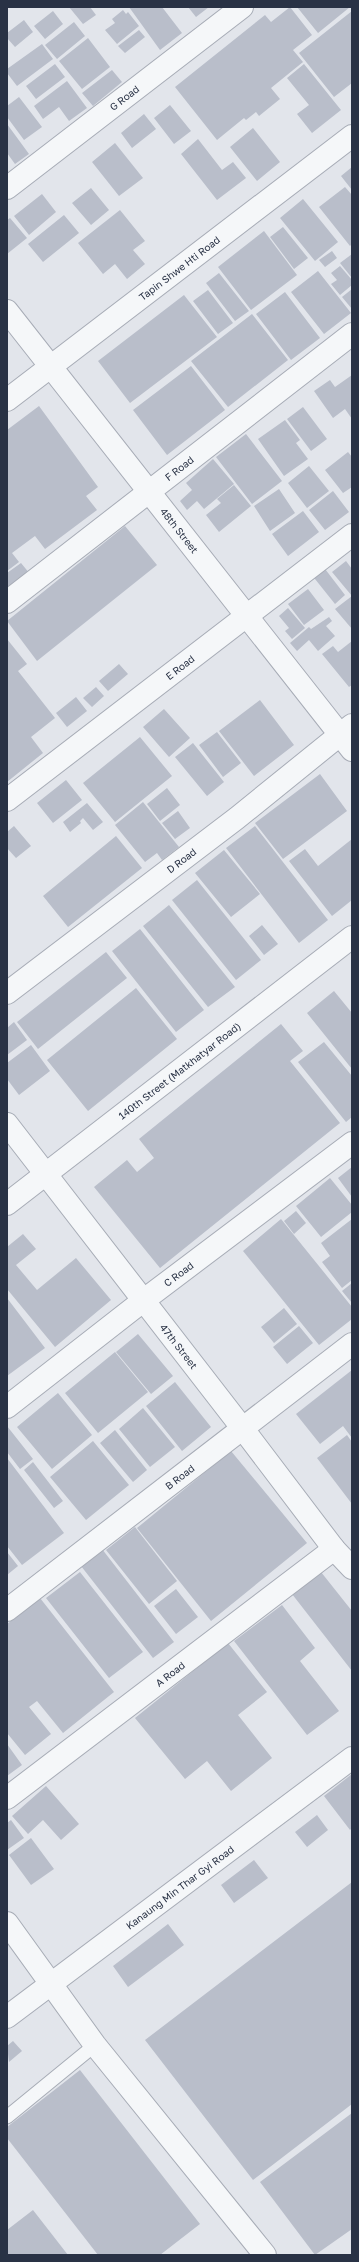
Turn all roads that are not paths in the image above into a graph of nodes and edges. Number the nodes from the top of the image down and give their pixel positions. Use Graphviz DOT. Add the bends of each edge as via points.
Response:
graph roads {
  1 [pos="242,7"];
  2 [pos="352,136"];
  3 [pos="7,188"];
  4 [pos="7,311"];
  5 [pos="352,334"];
  6 [pos="50,366"];
  7 [pos="7,400"];
  8 [pos="149,492"];
  9 [pos="352,535"];
  10 [pos="7,602"];
  11 [pos="247,617"];
  12 [pos="348,736"];
  13 [pos="7,800"];
  14 [pos="352,937"];
  15 [pos="7,993"];
  16 [pos="7,1124"];
  17 [pos="352,1143"];
  18 [pos="46,1174"];
  19 [pos="7,1204"];
  20 [pos="144,1300"];
  21 [pos="352,1344"];
  22 [pos="7,1407"];
  23 [pos="243,1429"];
  24 [pos="334,1549"];
  25 [pos="352,1568"];
  26 [pos="7,1610"];
  27 [pos="352,1758"];
  28 [pos="7,1798"];
  29 [pos="7,1923"];
  30 [pos="51,1983"];
  31 [pos="7,2017"];
  32 [pos="95,2045"];
  33 [pos="7,2117"];
  34 [pos="265,2255"];
  1 -- 3 [label="street, G Road"];
  2 -- 6 [label="street, Tapin Shwe Hti Road"];
  4 -- 6 [label="street, 48th Street"];
  5 -- 8 [label="street, F Road"];
  6 -- 7 [label="street, Tapin Shwe Hti Road"];
  6 -- 8 [label="street, 48th Street"];
  8 -- 10 [label="street, F Road"];
  8 -- 11 [label="street, 48th Street"];
  9 -- 11 [label="street, E Road"];
  11 -- 12 [label="street, 48th Street"];
  11 -- 13 [label="street, E Road"];
  12 -- 15 [label="street, D Road"];
  14 -- 18 [label="street, 140th Street (Matkhatyar Road)"];
  16 -- 18 [label="street, 47th Street"];
  17 -- 20 [label="street, C Road"];
  18 -- 19 [label="street, 140th Street (Matkhatyar Road)"];
  18 -- 20 [label="street, 47th Street"];
  20 -- 22 [label="street, C Road"];
  20 -- 23 [label="street, 47th Street"];
  21 -- 23 [label="street, B Road"];
  23 -- 24 [label="street, 47th Street"];
  23 -- 26 [label="street, B Road"];
  24 -- 25 [label="street, 47th Street"];
  24 -- 28 [label="street, A Road"];
  27 -- 30 [label="street, Kanaung Min Thar Gyi Road"];
  29 -- 30 [label="street"];
  30 -- 31 [label="street, Kanaung Min Thar Gyi Road"];
  30 -- 32 [label="street"];
  32 -- 33 [label="lane"];
  32 -- 34 [label="street"];
}
